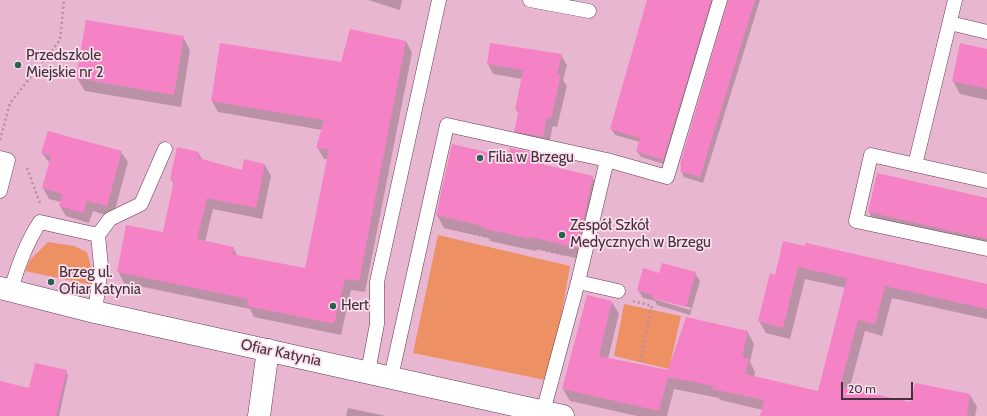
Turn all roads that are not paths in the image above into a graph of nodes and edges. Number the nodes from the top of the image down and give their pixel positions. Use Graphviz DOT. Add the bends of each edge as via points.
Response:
graph roads {
  1 [pos="439,0"];
  2 [pos="530,0"];
  3 [pos="720,0"];
  4 [pos="955,0"];
  5 [pos="589,11"];
  6 [pos="950,23"];
  7 [pos="987,32"];
  8 [pos="165,149"];
  9 [pos="4,159"];
  10 [pos="607,160"];
  11 [pos="915,165"];
  12 [pos="987,181"];
  13 [pos="0,191"];
  14 [pos="98,235"];
  15 [pos="987,249"];
  16 [pos="578,282"];
  17 [pos="5,289"];
  18 [pos="618,292"];
  19 [pos="95,312"];
  20 [pos="268,350"];
  21 [pos="368,372"];
  22 [pos="391,377"];
  23 [pos="553,414"];
  24 [pos="259,416"];
  1 -- 21 [label="lane" via="377,282 377,324"];
  2 -- 5 [label="lane"];
  3 -- 10 [label="lane" via="667,177"];
  4 -- 6 [label="lane"];
  6 -- 7 [label="lane"];
  6 -- 11 [label="lane"];
  8 -- 14 [label="lane" via="140,204 110,220"];
  9 -- 13 [label="lane"];
  10 -- 16 [label="lane"];
  10 -- 22 [label="lane" via="447,125"];
  11 -- 12 [label="lane"];
  11 -- 15 [label="lane" via="872,155 856,221"];
  14 -- 17 [label="lane" via="40,222 29,238"];
  14 -- 19 [label="lane" via="101,266"];
  16 -- 18 [label="lane"];
  16 -- 23 [label="lane"];
  17 -- 19 [label="street, Ofiar Katynia"];
  19 -- 20 [label="street, Ofiar Katynia"];
  20 -- 21 [label="street, Ofiar Katynia"];
  20 -- 24 [label="street"];
  21 -- 22 [label="street, Ofiar Katynia"];
  22 -- 23 [label="street, Ofiar Katynia"];
}
